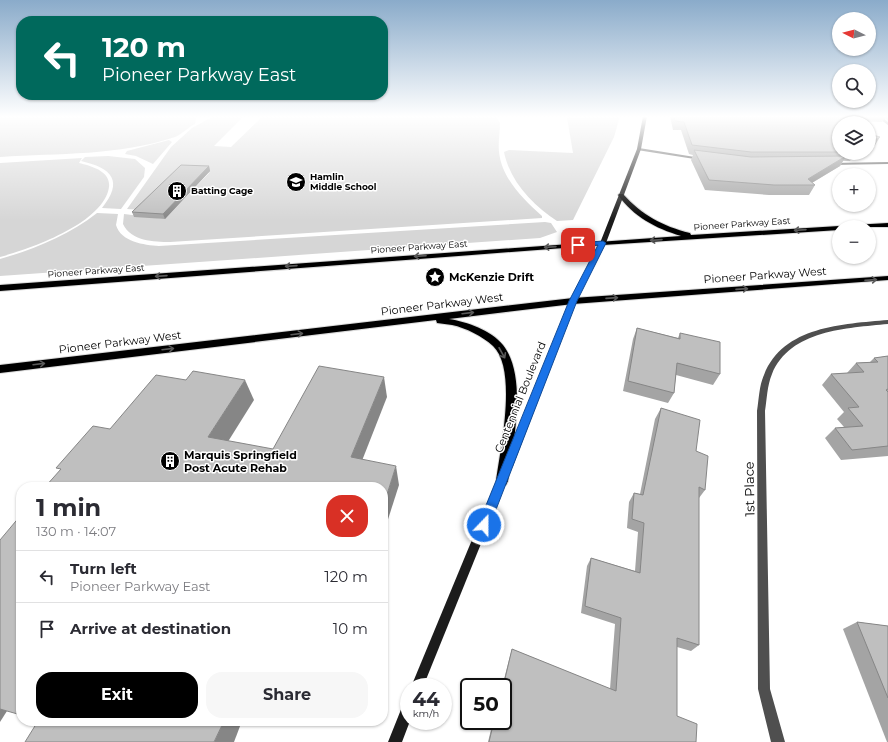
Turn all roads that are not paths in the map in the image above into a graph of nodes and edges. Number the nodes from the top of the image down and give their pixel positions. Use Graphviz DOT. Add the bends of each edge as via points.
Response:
graph roads {
  1 [pos="638,151"];
  2 [pos="649,151"];
  3 [pos="708,160"];
  4 [pos="888,163"];
  5 [pos="824,164"];
  6 [pos="621,195"];
  7 [pos="888,225"];
  8 [pos="876,226"];
  9 [pos="832,228"];
  10 [pos="696,237"];
  11 [pos="603,243"];
  12 [pos="888,278"];
  13 [pos="0,288"];
  14 [pos="573,301"];
  15 [pos="404,321"];
  16 [pos="888,322"];
  17 [pos="0,369"];
  18 [pos="502,481"];
  19 [pos="421,678"];
  20 [pos="400,730"];
  21 [pos="395,742"];
  22 [pos="778,742"];
  1 -- 6 [label="main road, Centennial Boulevard"];
  2 -- 3 [label="street"];
  4 -- 5 [label="street"];
  6 -- 10 [label="main road" via="634,211 653,224"];
  6 -- 11 [label="main road, Centennial Boulevard"];
  7 -- 8 [label="main road"];
  9 -- 10 [label="main road, Pioneer Parkway East, one-way"];
  10 -- 11 [label="main road, Pioneer Parkway East, one-way"];
  11 -- 13 [label="main road, Pioneer Parkway East, one-way"];
  11 -- 14 [label="main road, Centennial Boulevard"];
  14 -- 12 [label="main road, Pioneer Parkway West, one-way"];
  15 -- 14 [label="main road, Pioneer Parkway West, one-way"];
  14 -- 18 [label="main road, Centennial Boulevard"];
  17 -- 15 [label="main road, Pioneer Parkway West, one-way"];
  15 -- 18 [label="main road, one-way" via="446,321 467,326 491,339 503,352 510,377 510,406"];
  16 -- 22 [label="street, 1st Place" via="815,332 783,350 768,374 761,410 764,688"];
  18 -- 19 [label="main road, Centennial Boulevard"];
  20 -- 21 [label="main road"];
}
